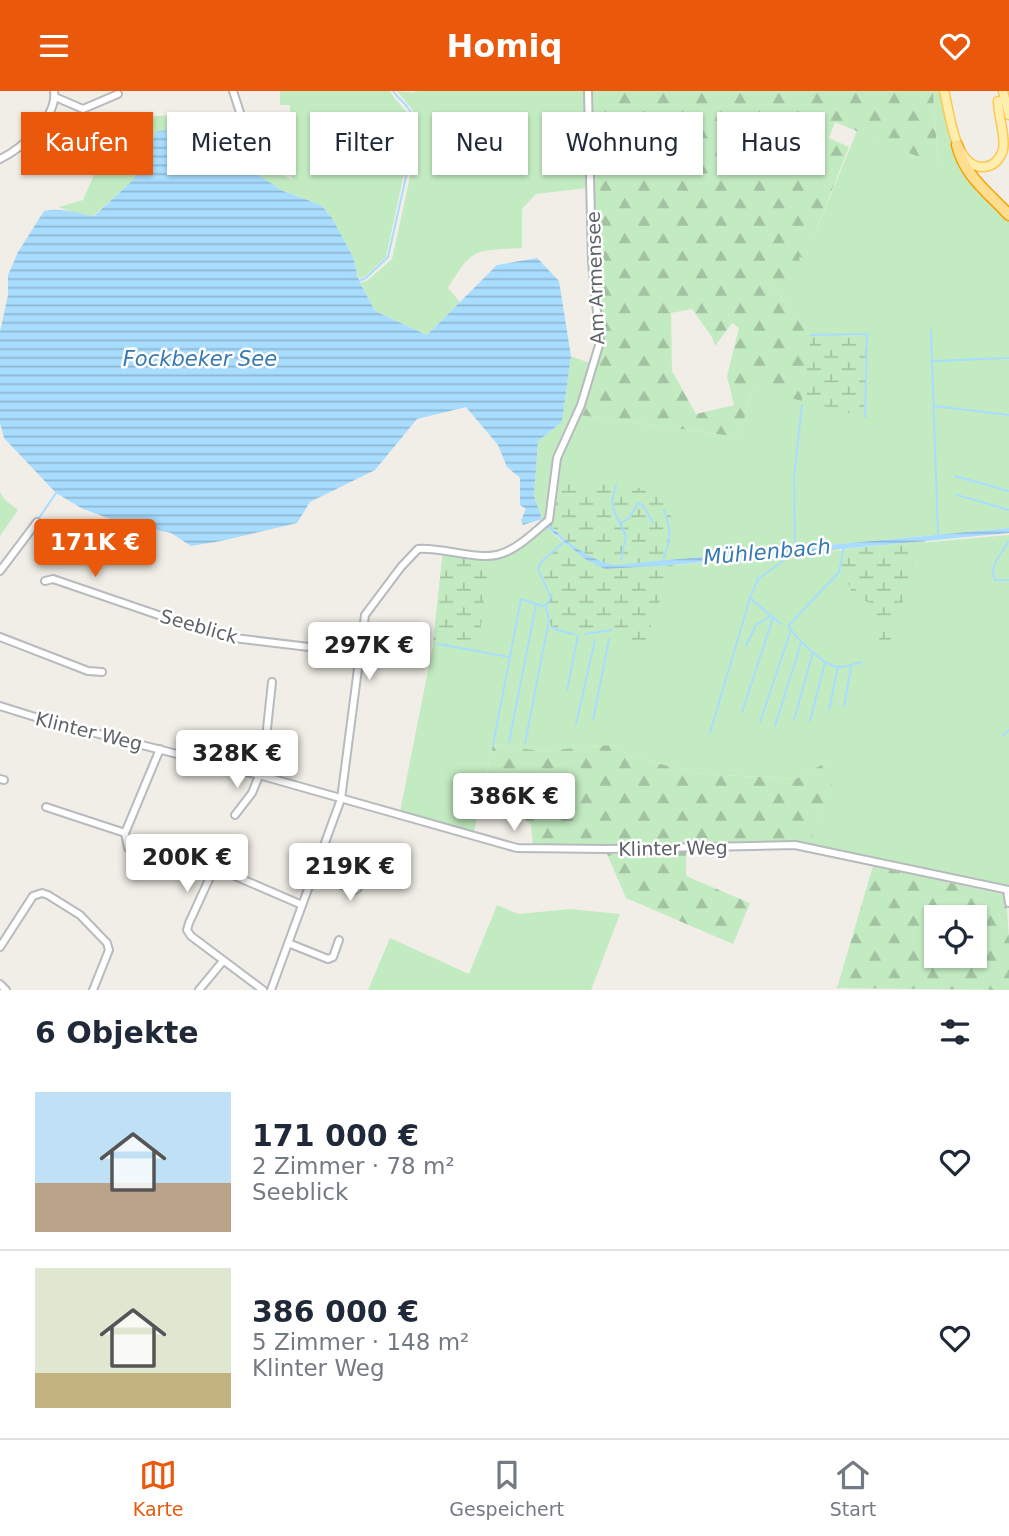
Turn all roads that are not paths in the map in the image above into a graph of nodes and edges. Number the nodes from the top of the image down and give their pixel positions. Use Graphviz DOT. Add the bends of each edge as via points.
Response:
graph roads {
  1 [pos="233,91"];
  2 [pos="588,91"];
  3 [pos="945,91"];
  4 [pos="1006,91"];
  5 [pos="54,94"];
  6 [pos="118,94"];
  7 [pos="1000,98"];
  8 [pos="240,112"];
  9 [pos="1009,115"];
  10 [pos="1009,141"];
  11 [pos="957,145"];
  12 [pos="0,159"];
  13 [pos="1009,215"];
  14 [pos="37,522"];
  15 [pos="0,571"];
  16 [pos="45,581"];
  17 [pos="0,637"];
  18 [pos="359,653"];
  19 [pos="102,672"];
  20 [pos="272,682"];
  21 [pos="0,706"];
  22 [pos="160,749"];
  23 [pos="259,775"];
  24 [pos="341,799"];
  25 [pos="46,807"];
  26 [pos="235,815"];
  27 [pos="125,833"];
  28 [pos="128,848"];
  29 [pos="365,869"];
  30 [pos="313,874"];
  31 [pos="1008,890"];
  32 [pos="1009,903"];
  33 [pos="302,905"];
  34 [pos="339,940"];
  35 [pos="288,943"];
  36 [pos="0,947"];
  37 [pos="223,961"];
  38 [pos="0,984"];
  39 [pos="6,990"];
  40 [pos="93,990"];
  41 [pos="200,990"];
  42 [pos="263,990"];
  43 [pos="271,990"];
  1 -- 8 [label="street"];
  2 -- 18 [label="street, Am Armensee" via="592,262 600,342 581,405 557,458 547,522 499,555 418,549 365,615"];
  3 -- 11 [label="main road"];
  4 -- 7 [label="main road"];
  5 -- 6 [label="street" via="83,109"];
  5 -- 12 [label="street" via="37,130"];
  7 -- 9 [label="main road"];
  7 -- 10 [label="main road"];
  7 -- 11 [label="main road" via="1003,145 997,161 977,167"];
  11 -- 13 [label="highway" via="971,176"];
  14 -- 15 [label="street"];
  16 -- 18 [label="street, Seeblick" via="53,579 222,635"];
  17 -- 19 [label="street" via="88,671"];
  18 -- 24 [label="street"];
  20 -- 23 [label="street"];
  21 -- 22 [label="street, Klinter Weg"];
  22 -- 23 [label="street, Klinter Weg"];
  22 -- 27 [label="street"];
  23 -- 24 [label="street, Klinter Weg"];
  23 -- 26 [label="street"];
  24 -- 30 [label="street"];
  24 -- 31 [label="street, Klinter Weg" via="517,848 795,845"];
  25 -- 27 [label="street"];
  27 -- 28 [label="street"];
  29 -- 30 [label="street" via="355,890"];
  30 -- 33 [label="street"];
  31 -- 32 [label="street"];
  33 -- 35 [label="street"];
  33 -- 37 [label="street" via="216,871 187,930"];
  34 -- 35 [label="street" via="328,959"];
  35 -- 43 [label="street"];
  36 -- 40 [label="street" via="33,896 48,895 80,915 107,943 109,950"];
  37 -- 41 [label="street"];
  37 -- 42 [label="street"];
  38 -- 39 [label="street"];
}
